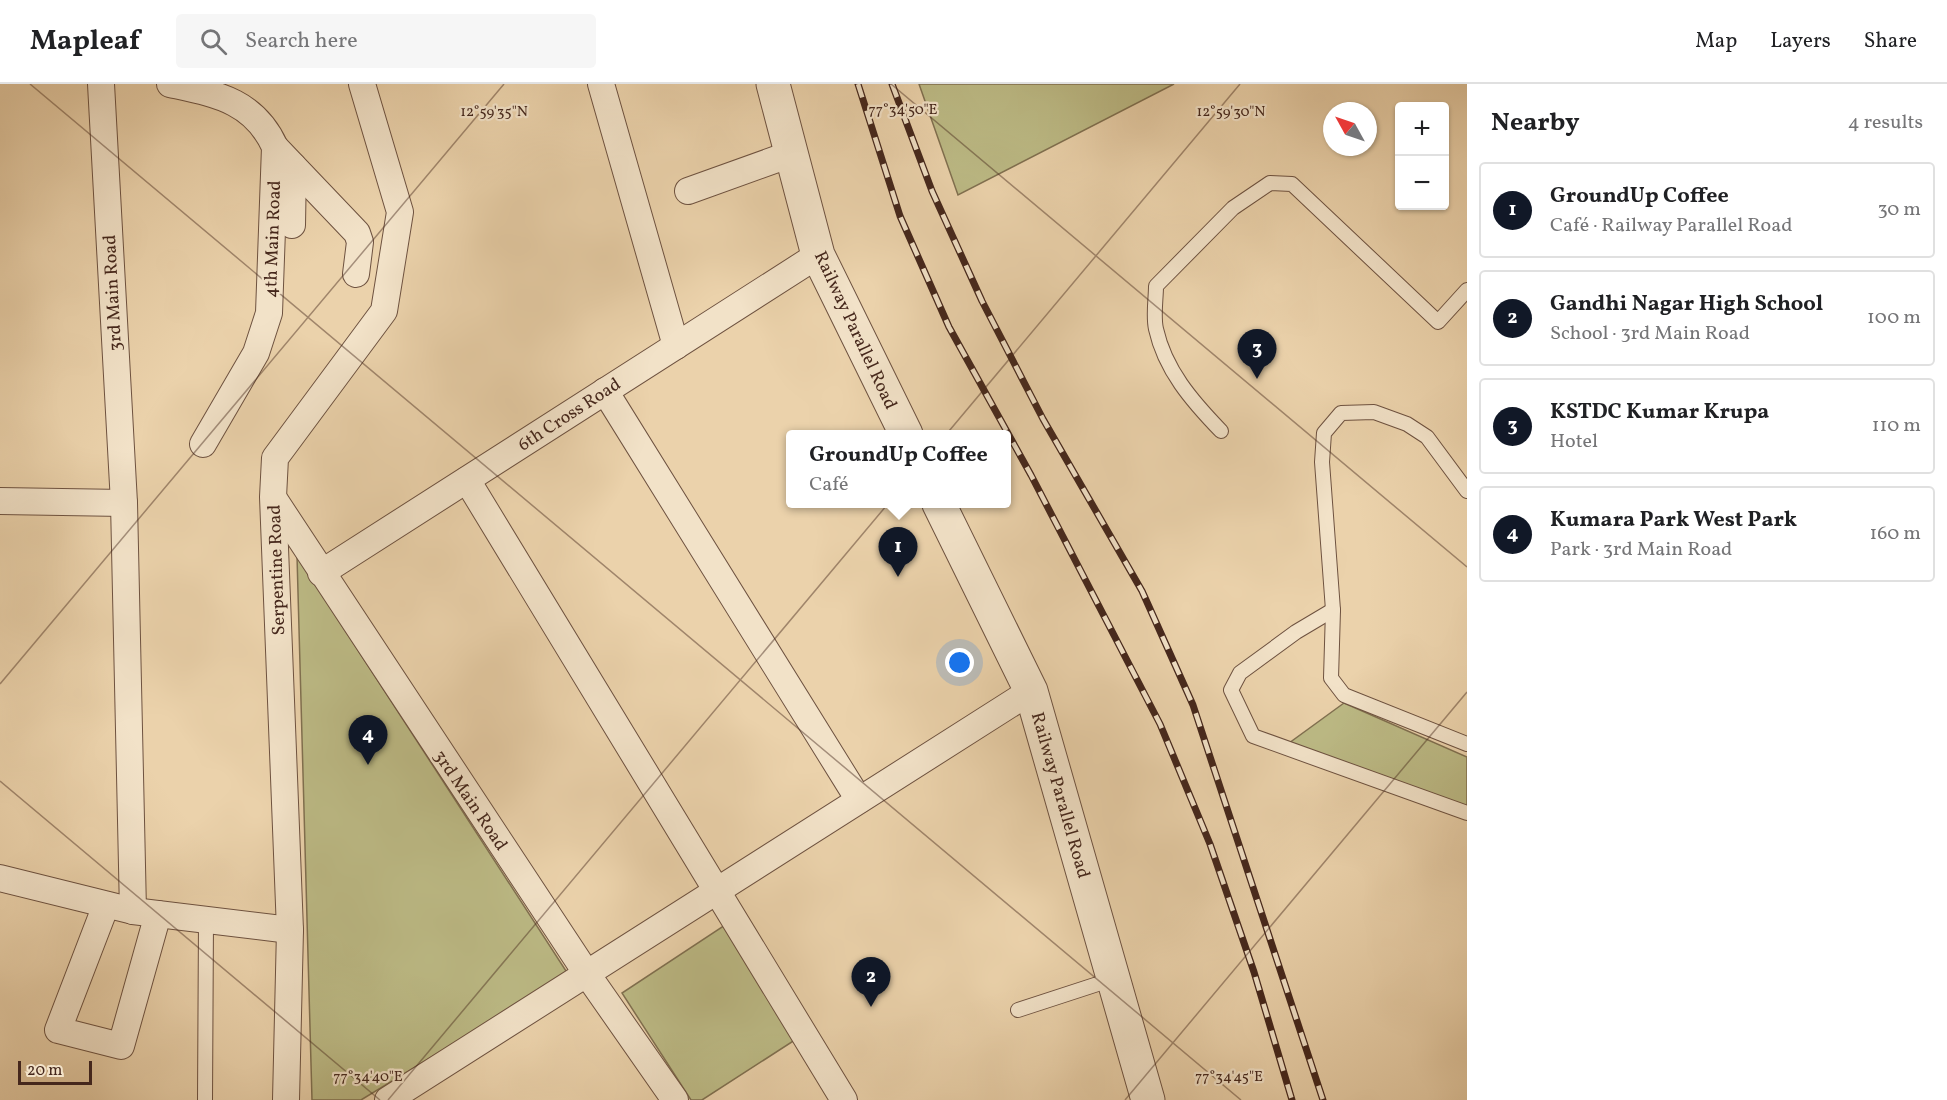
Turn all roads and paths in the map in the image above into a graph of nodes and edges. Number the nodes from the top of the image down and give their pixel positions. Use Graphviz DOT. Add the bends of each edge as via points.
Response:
graph roads {
  1 [pos="101,84"];
  2 [pos="170,84"];
  3 [pos="362,84"];
  4 [pos="601,84"];
  5 [pos="773,84"];
  6 [pos="275,147"];
  7 [pos="792,154"];
  8 [pos="293,166"];
  9 [pos="688,191"];
  10 [pos="292,225"];
  11 [pos="818,255"];
  12 [pos="356,274"];
  13 [pos="1467,290"];
  14 [pos="676,346"];
  15 [pos="605,391"];
  16 [pos="904,430"];
  17 [pos="1221,431"];
  18 [pos="203,444"];
  19 [pos="467,480"];
  20 [pos="1467,491"];
  21 [pos="273,497"];
  22 [pos="0,501"];
  23 [pos="124,503"];
  24 [pos="941,508"];
  25 [pos="321,573"];
  26 [pos="1333,610"];
  27 [pos="1031,691"];
  28 [pos="1467,744"];
  29 [pos="859,800"];
  30 [pos="1467,813"];
  31 [pos="0,878"];
  32 [pos="718,890"];
  33 [pos="106,905"];
  34 [pos="133,911"];
  35 [pos="159,914"];
  36 [pos="206,920"];
  37 [pos="290,930"];
  38 [pos="586,974"];
  39 [pos="1113,979"];
  40 [pos="1018,1010"];
  41 [pos="205,1100"];
  42 [pos="286,1100"];
  43 [pos="388,1100"];
  44 [pos="675,1100"];
  45 [pos="844,1100"];
  46 [pos="1148,1100"];
  1 -- 23 [label="street, 3rd Main Road"];
  2 -- 6 [label="street" via="212,94 247,110 267,130"];
  3 -- 21 [label="street, Serpentine Road" via="400,212 384,311 275,458"];
  4 -- 14 [label="street"];
  5 -- 7 [label="street, Railway Parallel Road"];
  6 -- 8 [label="street"];
  6 -- 18 [label="street, 4th Main Road" via="269,313 256,353"];
  7 -- 9 [label="street"];
  7 -- 11 [label="street, Railway Parallel Road"];
  8 -- 10 [label="street"];
  8 -- 12 [label="street" via="357,233 360,242"];
  11 -- 14 [label="street, 6th Cross Road"];
  11 -- 16 [label="street, Railway Parallel Road"];
  13 -- 17 [label="lane" via="1438,322 1292,184 1270,183 1233,208 1156,286 1155,327 1169,366 1194,404"];
  14 -- 15 [label="street, 6th Cross Road"];
  15 -- 19 [label="street, 6th Cross Road"];
  15 -- 29 [label="street"];
  19 -- 25 [label="street, 6th Cross Road"];
  19 -- 32 [label="street"];
  20 -- 26 [label="lane" via="1427,437 1407,424 1374,412 1341,413 1324,433 1322,462"];
  21 -- 25 [label="street, 3rd Main Road"];
  21 -- 37 [label="street, Serpentine Road"];
  22 -- 23 [label="street"];
  23 -- 34 [label="street, 3rd Main Road"];
  24 -- 27 [label="street, Railway Parallel Road"];
  25 -- 38 [label="street, 3rd Main Road"];
  26 -- 28 [label="lane" via="1331,678 1344,695"];
  26 -- 30 [label="lane" via="1240,673 1231,690 1253,736"];
  27 -- 29 [label="street"];
  27 -- 39 [label="street, Railway Parallel Road"];
  29 -- 32 [label="street"];
  31 -- 33 [label="street"];
  32 -- 38 [label="street"];
  32 -- 45 [label="street"];
  33 -- 34 [label="street"];
  33 -- 35 [label="street" via="58,1030 121,1046"];
  34 -- 35 [label="street"];
  35 -- 36 [label="street"];
  36 -- 37 [label="street"];
  36 -- 41 [label="lane"];
  37 -- 42 [label="street, Serpentine Road"];
  38 -- 43 [label="street"];
  38 -- 44 [label="street, 3rd Main Road"];
  39 -- 40 [label="lane"];
  39 -- 46 [label="street, Railway Parallel Road"];
}
